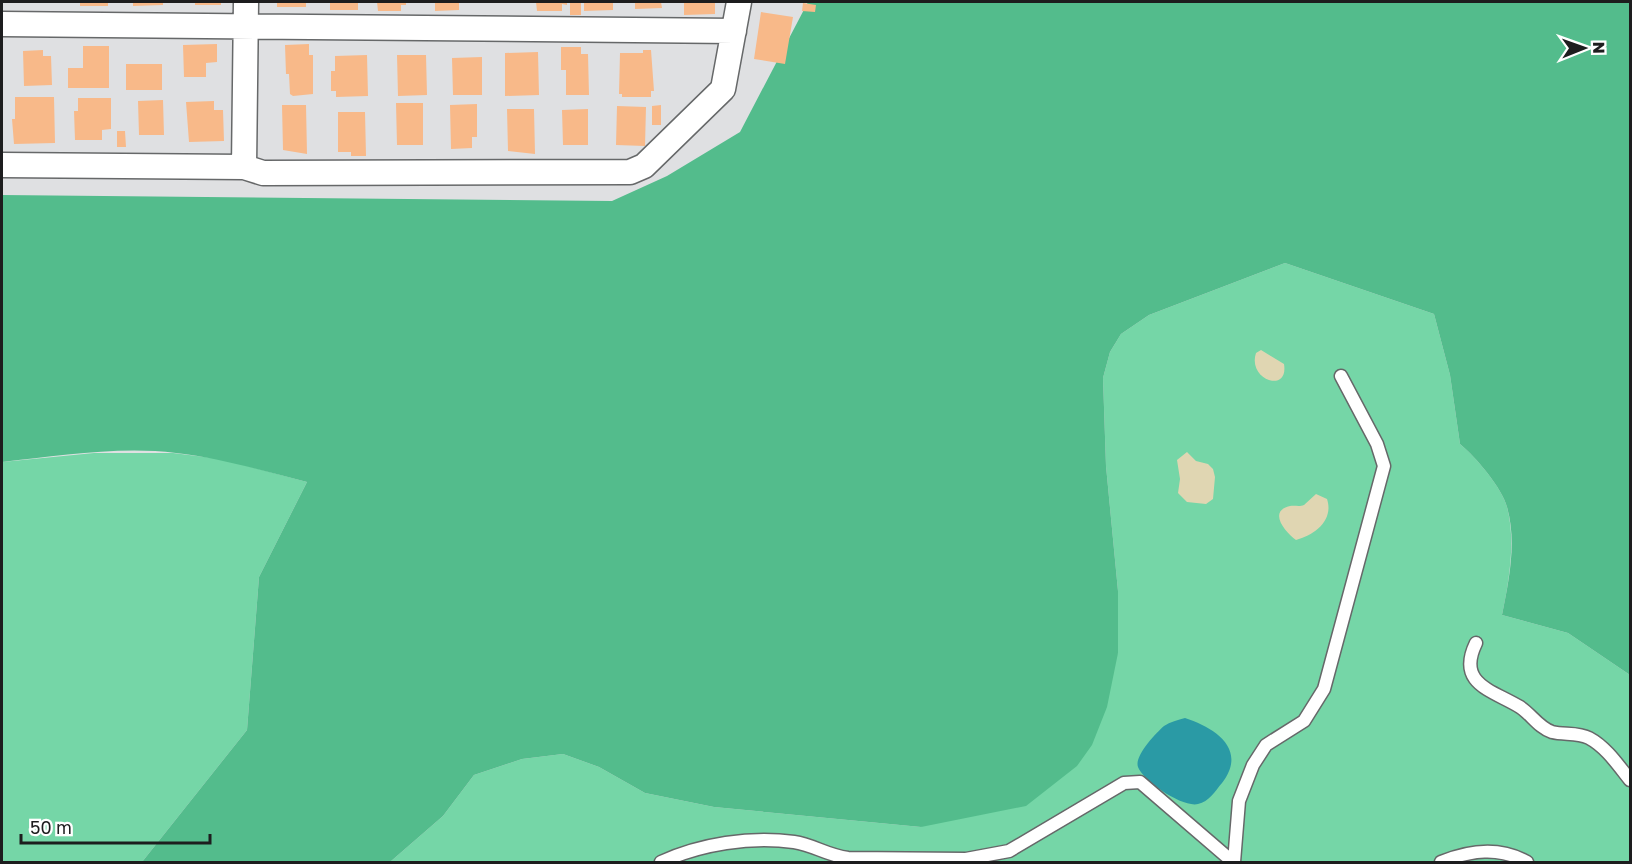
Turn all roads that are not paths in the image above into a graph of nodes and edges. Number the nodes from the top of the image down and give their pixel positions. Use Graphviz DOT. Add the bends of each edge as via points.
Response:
graph roads {
  1 [pos="246,2"];
  2 [pos="740,2"];
  3 [pos="2,24"];
  4 [pos="246,26"];
  5 [pos="734,31"];
  6 [pos="2,165"];
  7 [pos="244,167"];
  8 [pos="1341,376"];
  9 [pos="1476,643"];
  10 [pos="1630,780"];
  11 [pos="992,859"];
  12 [pos="661,862"];
  13 [pos="1234,862"];
  14 [pos="1441,862"];
  15 [pos="1527,862"];
  1 -- 4 [label="street"];
  2 -- 5 [label="street"];
  3 -- 4 [label="street"];
  4 -- 5 [label="street"];
  4 -- 7 [label="street"];
  5 -- 7 [label="street" via="723,89 644,166 630,172 262,173"];
  6 -- 7 [label="street"];
  8 -- 13 [label="lane" via="1377,444 1384,466 1324,689 1304,721 1266,745 1253,765 1239,801"];
  9 -- 10 [label="lane" via="1470,655 1473,679 1521,708 1543,728 1587,736 1604,748"];
  11 -- 12 [label="lane" via="848,858 830,856 795,842 767,842 709,845"];
  11 -- 13 [label="lane" via="1124,783 1140,782"];
  14 -- 15 [label="lane" via="1460,854 1491,850"];
}
